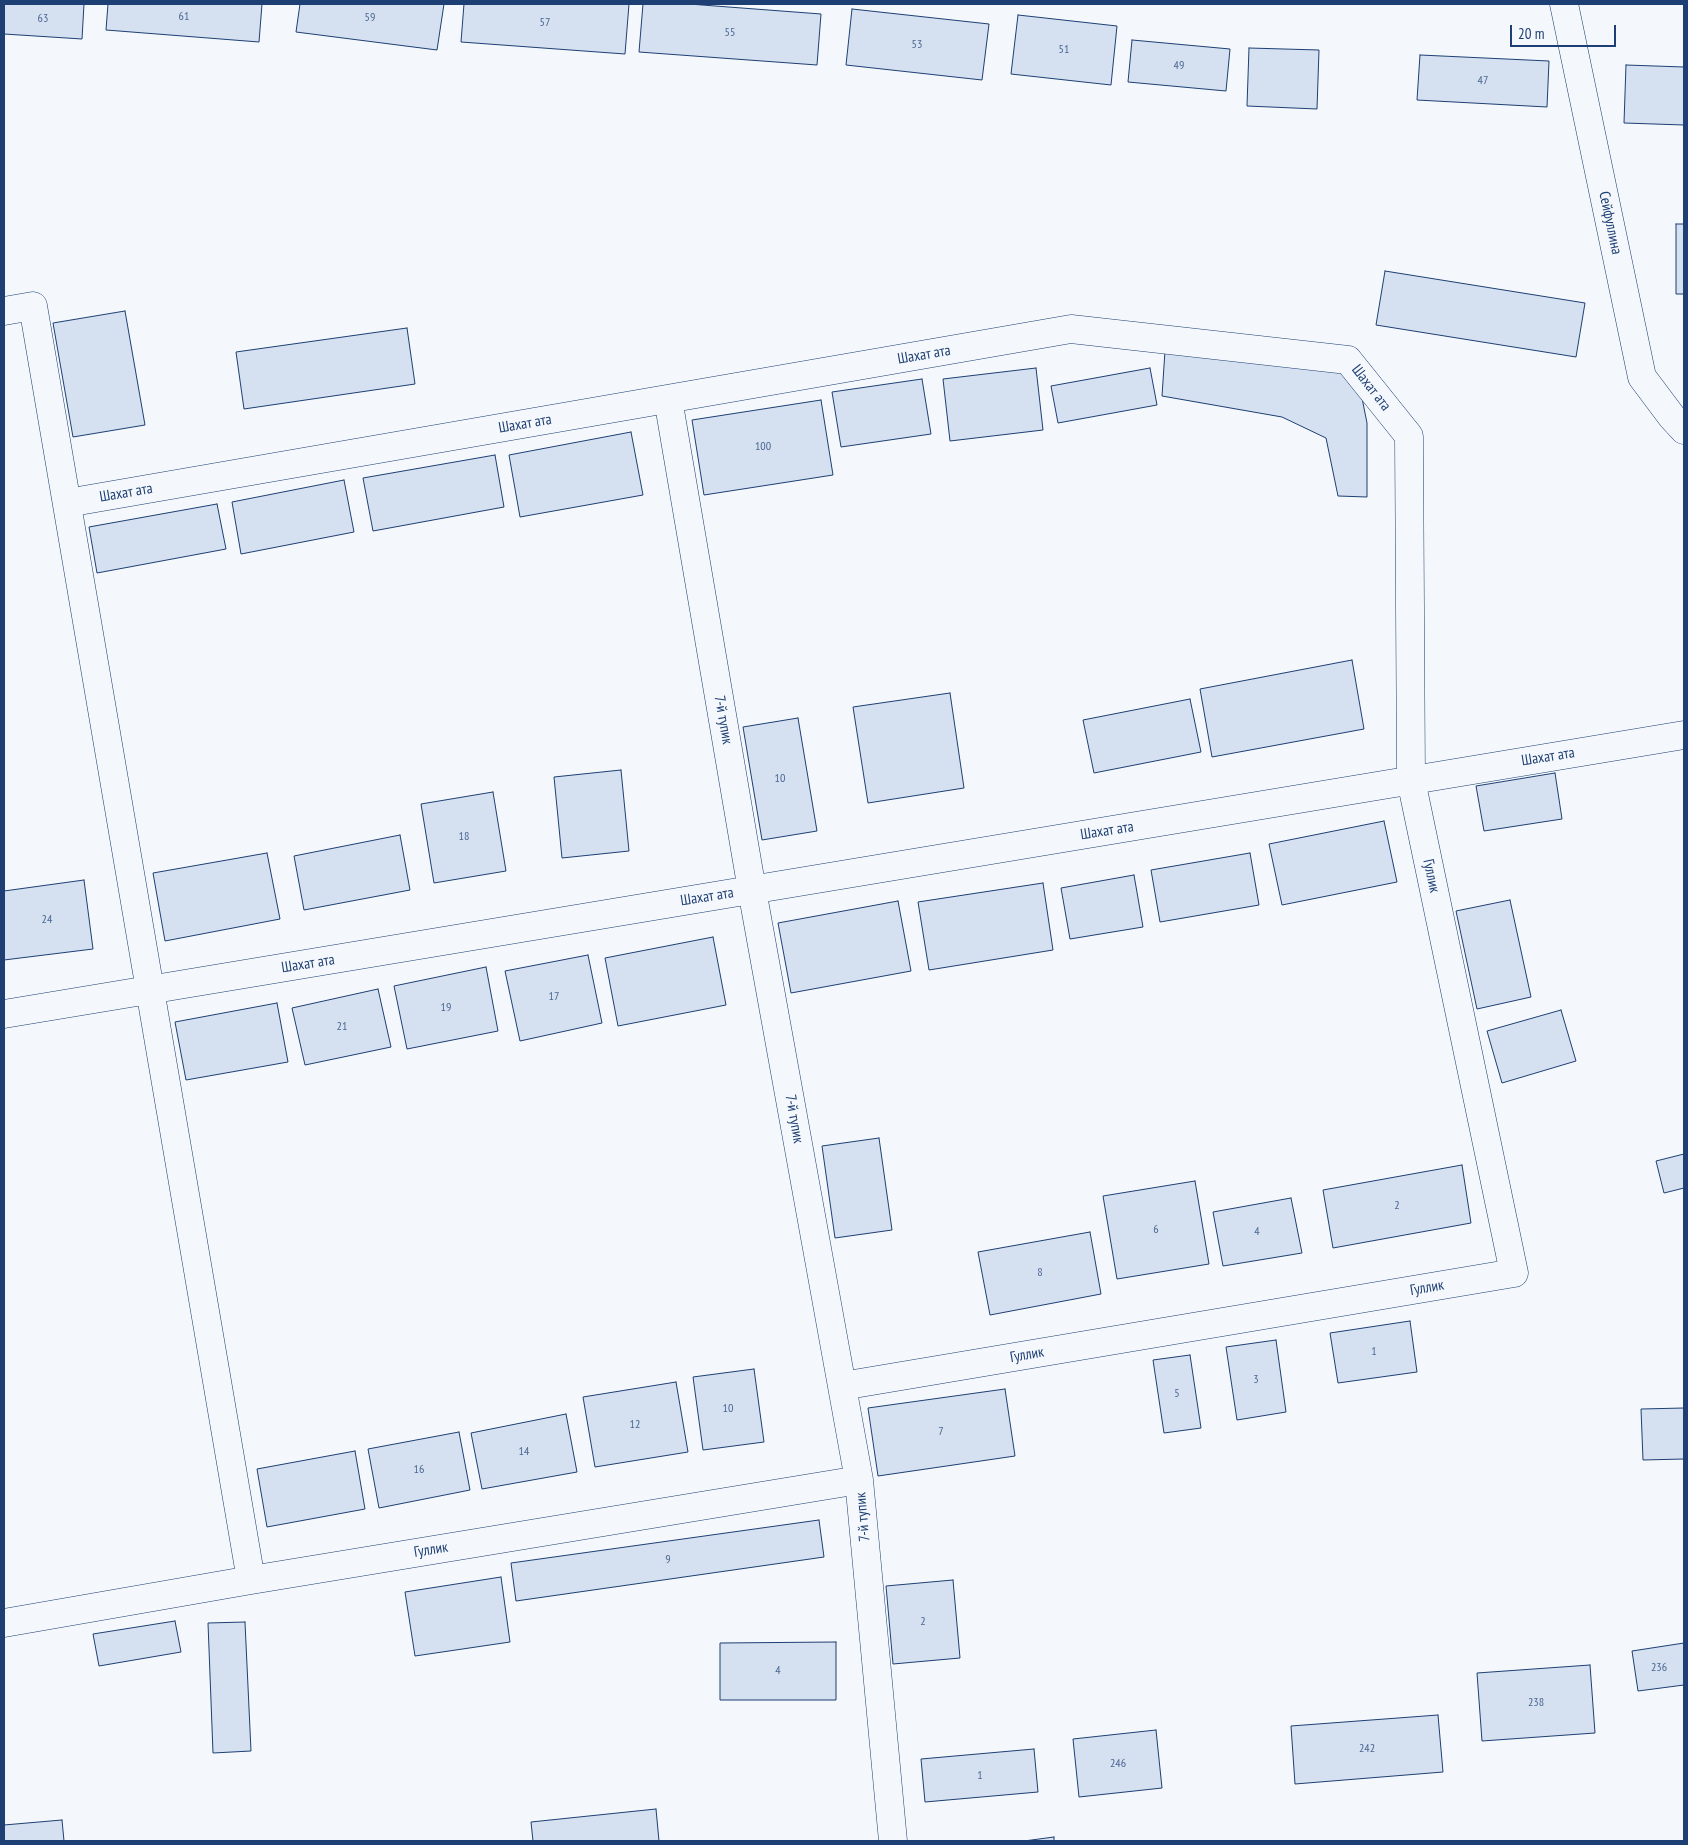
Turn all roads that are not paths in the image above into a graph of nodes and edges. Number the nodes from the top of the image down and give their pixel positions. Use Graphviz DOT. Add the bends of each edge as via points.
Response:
graph roads {
  1 [pos="1564,4"];
  2 [pos="4,310"];
  3 [pos="668,399"];
  4 [pos="1684,430"];
  5 [pos="67,503"];
  6 [pos="1684,735"];
  7 [pos="1411,780"];
  8 [pos="752,890"];
  9 [pos="149,990"];
  10 [pos="4,1014"];
  11 [pos="842,1386"];
  12 [pos="859,1480"];
  13 [pos="250,1580"];
  14 [pos="4,1623"];
  15 [pos="893,1841"];
  1 -- 4 [label="street, Сейфуллина" via="1642,377"];
  2 -- 5 [label="street" via="33,306"];
  3 -- 5 [label="street, Шахат ата"];
  3 -- 7 [label="street, Шахат ата" via="1071,330 1348,360 1409,436"];
  3 -- 8 [label="street, 7-й тупик"];
  5 -- 9 [label="street"];
  6 -- 7 [label="street, Шахат ата"];
  7 -- 8 [label="street, Шахат ата"];
  7 -- 11 [label="street, Гуллик" via="1514,1273"];
  8 -- 9 [label="street, Шахат ата"];
  8 -- 11 [label="street, 7-й тупик"];
  9 -- 10 [label="street, Шахат ата"];
  9 -- 13 [label="street"];
  11 -- 12 [label="street, 7-й тупик"];
  12 -- 13 [label="street, Гуллик"];
  12 -- 15 [label="street, 7-й тупик"];
  13 -- 14 [label="street, Гуллик"];
}
